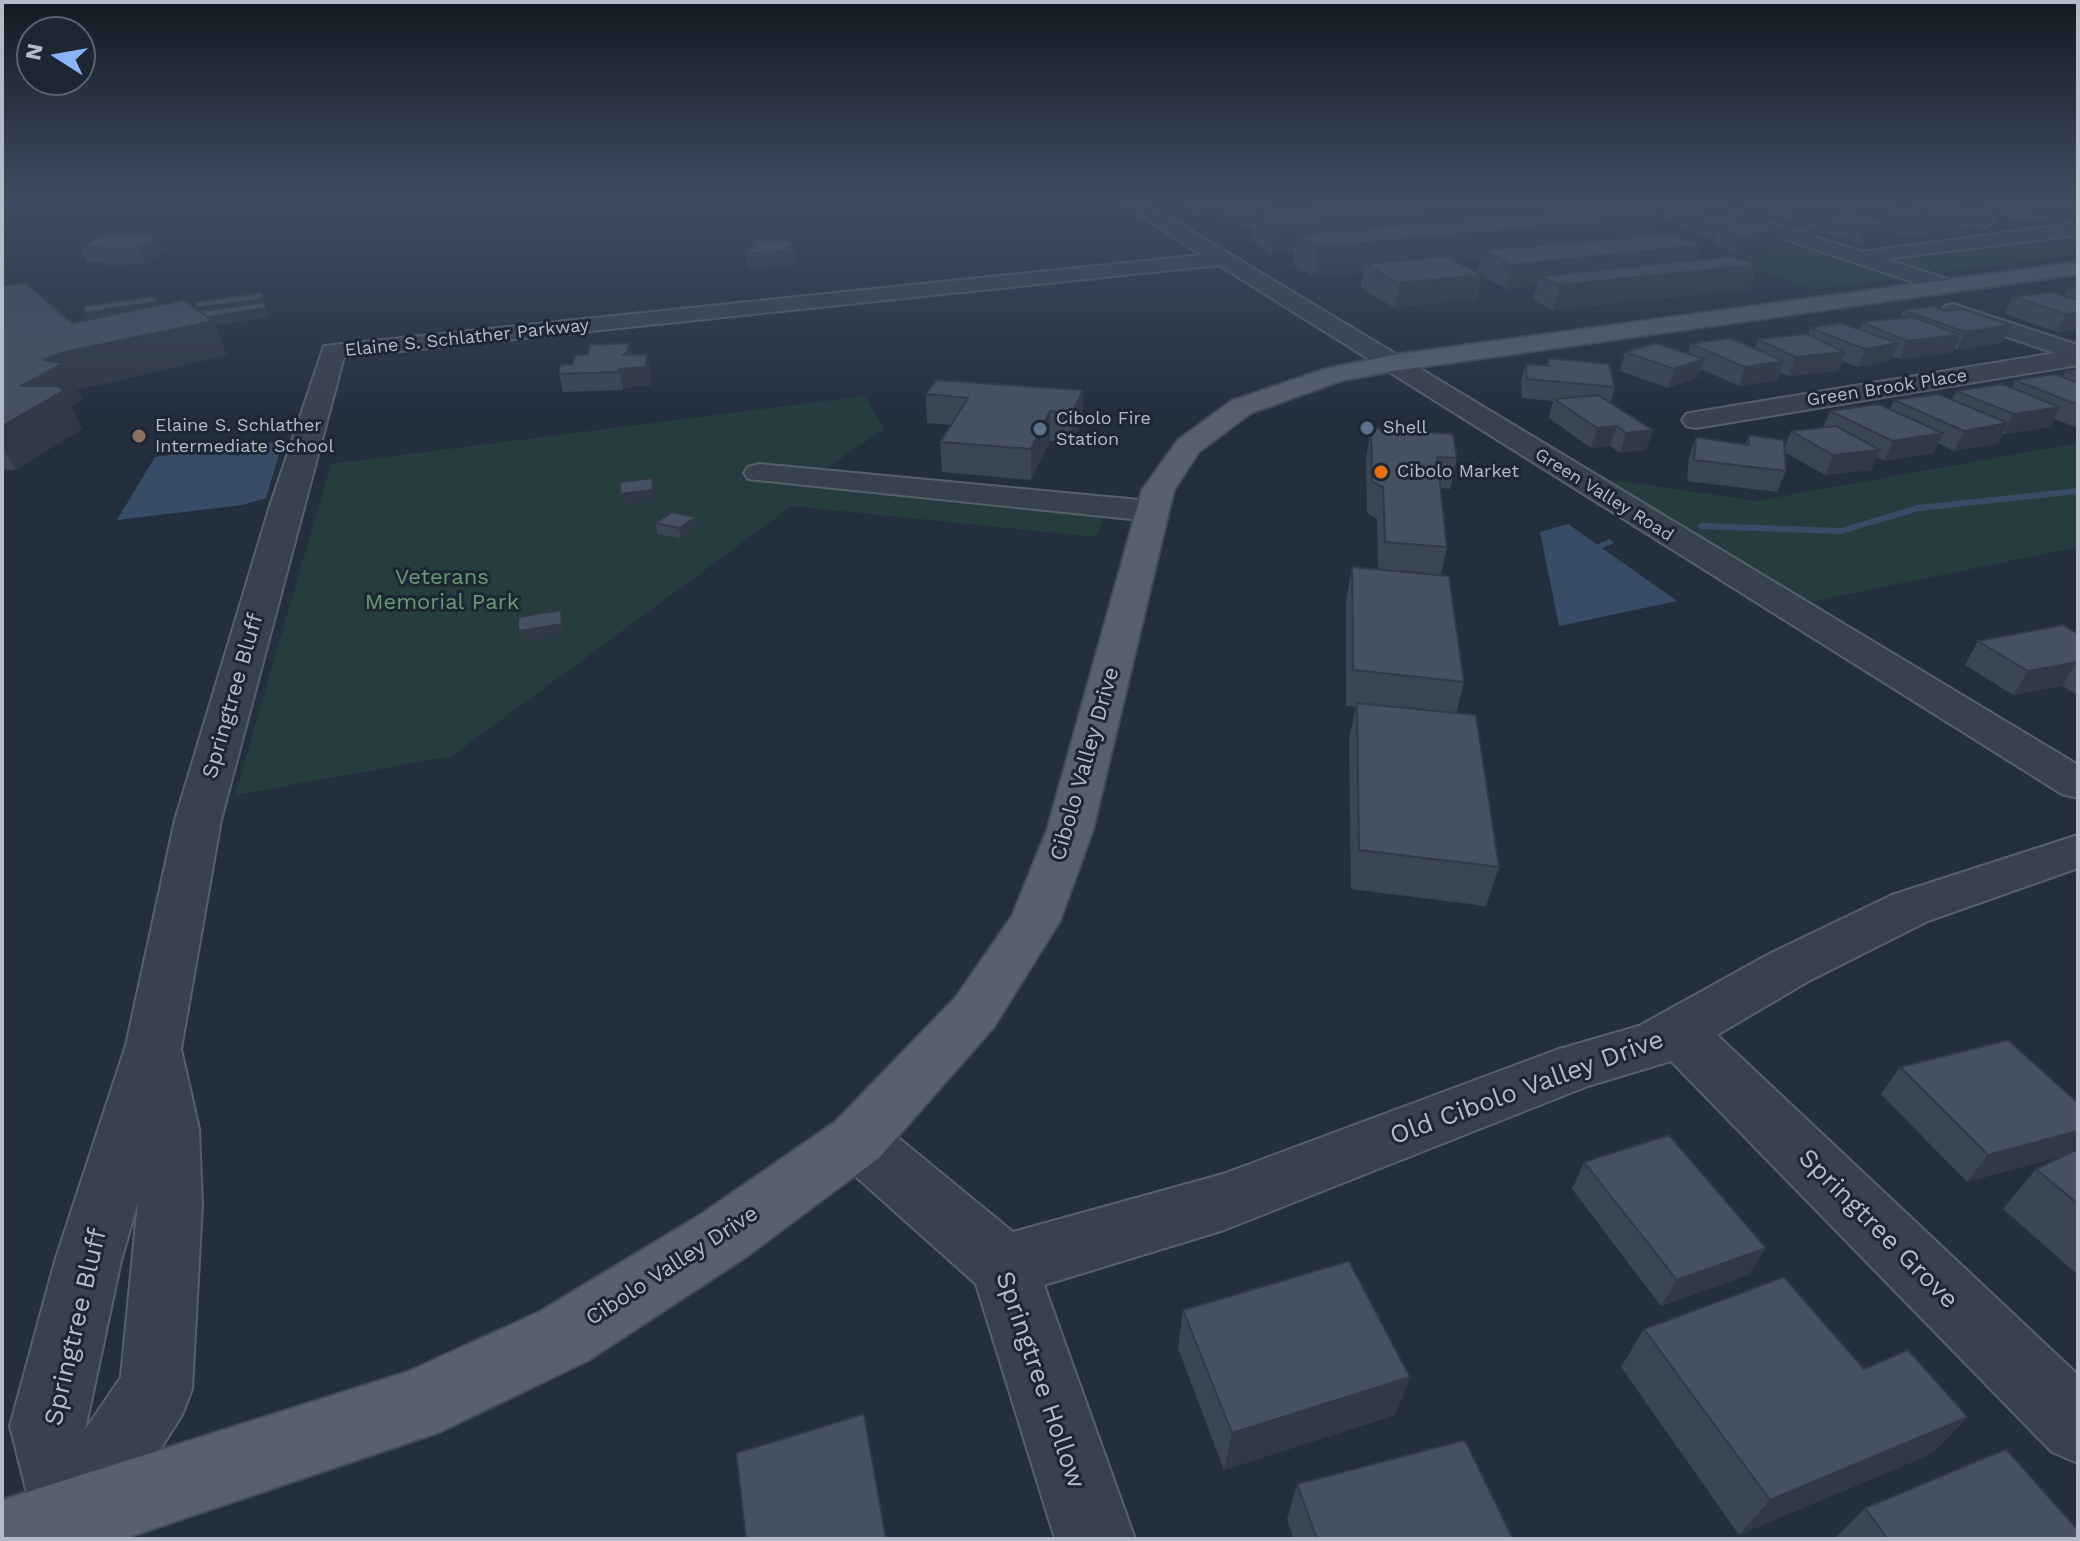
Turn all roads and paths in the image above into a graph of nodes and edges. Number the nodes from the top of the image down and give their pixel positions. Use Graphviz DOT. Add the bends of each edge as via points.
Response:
graph roads {
  1 [pos="1067,275"];
  2 [pos="1247,275"];
  3 [pos="1912,275"];
  4 [pos="2027,275"];
  5 [pos="1946,286"];
  6 [pos="1898,292"];
  7 [pos="333,351"];
  8 [pos="2078,355"];
  9 [pos="1393,363"];
  10 [pos="1696,420"];
  11 [pos="759,473"];
  12 [pos="1150,511"];
  13 [pos="2078,784"];
  14 [pos="2078,851"];
  15 [pos="1678,1032"];
  16 [pos="154,1045"];
  17 [pos="857,1140"];
  18 [pos="1004,1266"];
  19 [pos="2078,1426"];
  20 [pos="47,1532"];
  21 [pos="1095,1539"];
  1 -- 7 [label="street, Elaine S. Schlather Parkway"];
  2 -- 9 [label="street, Green Valley Road"];
  3 -- 5 [label="street"];
  4 -- 5 [label="main road, Cibolo Valley Drive"];
  5 -- 6 [label="main road, Cibolo Valley Drive"];
  6 -- 8 [label="street"];
  6 -- 9 [label="main road, Cibolo Valley Drive"];
  7 -- 16 [label="street, Springtree Bluff" via="198,820"];
  8 -- 10 [label="street, Green Brook Place"];
  9 -- 12 [label="main road, Cibolo Valley Drive" via="1334,374 1241,407 1188,446 1169,470"];
  9 -- 13 [label="street, Green Valley Road"];
  11 -- 12 [label="street"];
  12 -- 17 [label="main road, Cibolo Valley Drive" via="1070,830 1035,921 975,1012"];
  14 -- 15 [label="street, Old Cibolo Valley Drive" via="1910,908 1788,968"];
  15 -- 18 [label="street, Old Cibolo Valley Drive" via="1224,1202"];
  15 -- 19 [label="street, Springtree Grove"];
  16 -- 20 [label="street, Springtree Bluff" via="88,1261 47,1426"];
  16 -- 20 [label="street, Springtree Bluff" via="169,1129 170,1205 156,1389"];
  17 -- 18 [label="street, Springtree Hollow"];
  17 -- 20 [label="main road, Cibolo Valley Drive" via="723,1236 564,1336 414,1406"];
  18 -- 21 [label="street, Springtree Hollow"];
}
